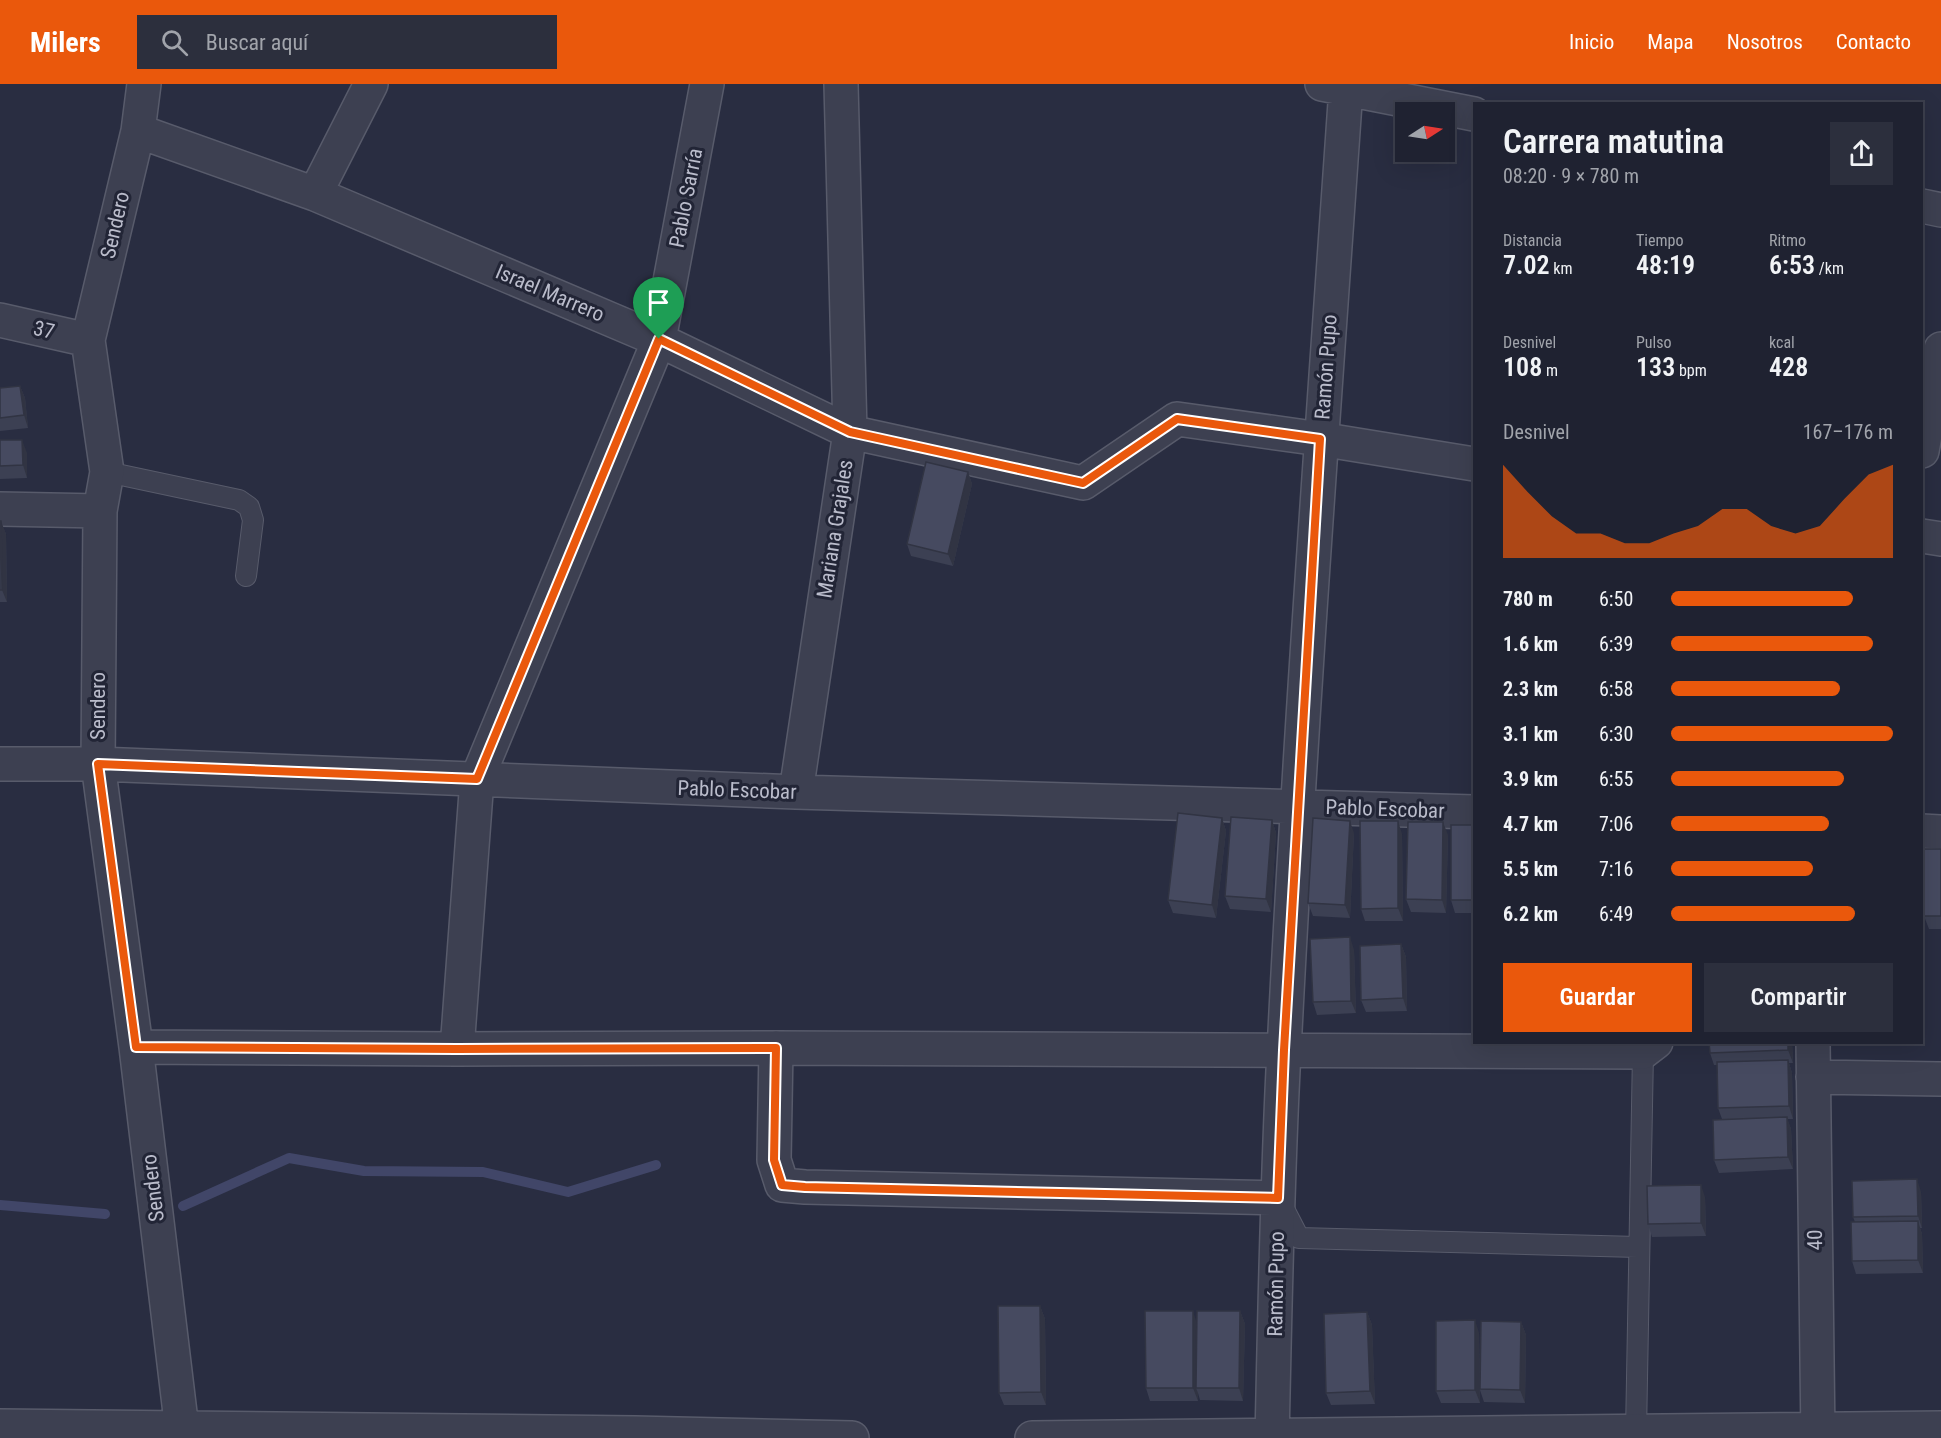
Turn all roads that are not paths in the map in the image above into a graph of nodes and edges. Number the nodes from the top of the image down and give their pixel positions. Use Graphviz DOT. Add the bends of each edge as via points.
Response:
graph roads {
  1 [pos="144,84"];
  2 [pos="371,84"];
  3 [pos="707,84"];
  4 [pos="840,84"];
  5 [pos="1334,86"];
  6 [pos="1473,114"];
  7 [pos="138,132"];
  8 [pos="315,194"];
  9 [pos="1923,206"];
  10 [pos="1941,210"];
  11 [pos="0,320"];
  12 [pos="659,339"];
  13 [pos="88,340"];
  14 [pos="1941,350"];
  15 [pos="850,432"];
  16 [pos="1320,439"];
  17 [pos="1923,446"];
  18 [pos="1473,464"];
  19 [pos="107,472"];
  20 [pos="0,509"];
  21 [pos="100,511"];
  22 [pos="1923,536"];
  23 [pos="1941,539"];
  24 [pos="246,576"];
  25 [pos="0,764"];
  26 [pos="98,764"];
  27 [pos="477,779"];
  28 [pos="796,792"];
  29 [pos="1299,806"];
  30 [pos="1473,812"];
  31 [pos="1923,831"];
  32 [pos="1941,832"];
  33 [pos="1813,1044"];
  34 [pos="136,1047"];
  35 [pos="1649,1047"];
  36 [pos="776,1048"];
  37 [pos="457,1049"];
  38 [pos="1284,1050"];
  39 [pos="1813,1077"];
  40 [pos="1941,1079"];
  41 [pos="1278,1198"];
  42 [pos="1638,1247"];
  43 [pos="0,1426"];
  44 [pos="1941,1428"];
  45 [pos="183,1433"];
  46 [pos="1636,1433"];
  47 [pos="1818,1434"];
  48 [pos="635,1435"];
  49 [pos="1272,1437"];
  50 [pos="852,1438"];
  51 [pos="1032,1438"];
  52 [pos="1131,1438"];
  1 -- 7 [label="street, Sendero"];
  2 -- 8 [label="street"];
  3 -- 12 [label="street, Pablo Sarría"];
  4 -- 15 [label="street, Mariana Grajales"];
  5 -- 6 [label="street"];
  5 -- 16 [label="street, Ramón Pupo"];
  7 -- 8 [label="street, Israel Marrero"];
  7 -- 13 [label="street, Sendero"];
  8 -- 12 [label="street, Israel Marrero"];
  9 -- 10 [label="street"];
  11 -- 13 [label="street, 37"];
  12 -- 15 [label="street, Israel Marrero"];
  12 -- 27 [label="street, Pablo Sarría"];
  13 -- 19 [label="street, Sendero"];
  14 -- 17 [label="street"];
  15 -- 16 [label="street, Israel Marrero" via="1083,483 1177,419"];
  15 -- 28 [label="street, Mariana Grajales"];
  16 -- 18 [label="street, Israel Marrero"];
  16 -- 29 [label="street, Ramón Pupo"];
  19 -- 21 [label="street, Sendero"];
  19 -- 24 [label="lane" via="239,500 249,507 253,520"];
  20 -- 21 [label="street"];
  21 -- 26 [label="street, Sendero"];
  22 -- 23 [label="street"];
  25 -- 26 [label="street, Pablo Escobar"];
  26 -- 27 [label="street, Pablo Escobar"];
  26 -- 34 [label="street, Sendero"];
  27 -- 28 [label="street, Pablo Escobar"];
  27 -- 37 [label="street, Pablo Sarría"];
  28 -- 29 [label="street, Pablo Escobar"];
  29 -- 30 [label="street, Pablo Escobar"];
  29 -- 38 [label="street, Ramón Pupo"];
  31 -- 32 [label="street"];
  33 -- 39 [label="street, 40"];
  34 -- 37 [label="street"];
  34 -- 45 [label="street, Sendero"];
  35 -- 38 [label="street"];
  35 -- 42 [label="lane"];
  36 -- 37 [label="street"];
  36 -- 38 [label="street"];
  36 -- 41 [label="street" via="774,1160 782,1185"];
  38 -- 41 [label="street, Ramón Pupo"];
  39 -- 40 [label="street"];
  39 -- 47 [label="street, 40"];
  41 -- 42 [label="lane" via="1299,1238"];
  41 -- 49 [label="street, Ramón Pupo"];
  42 -- 46 [label="lane"];
  43 -- 45 [label="street"];
  44 -- 47 [label="street"];
  45 -- 48 [label="street"];
  46 -- 47 [label="street"];
  46 -- 49 [label="street"];
  48 -- 50 [label="street"];
  49 -- 52 [label="street"];
  51 -- 52 [label="street"];
}
